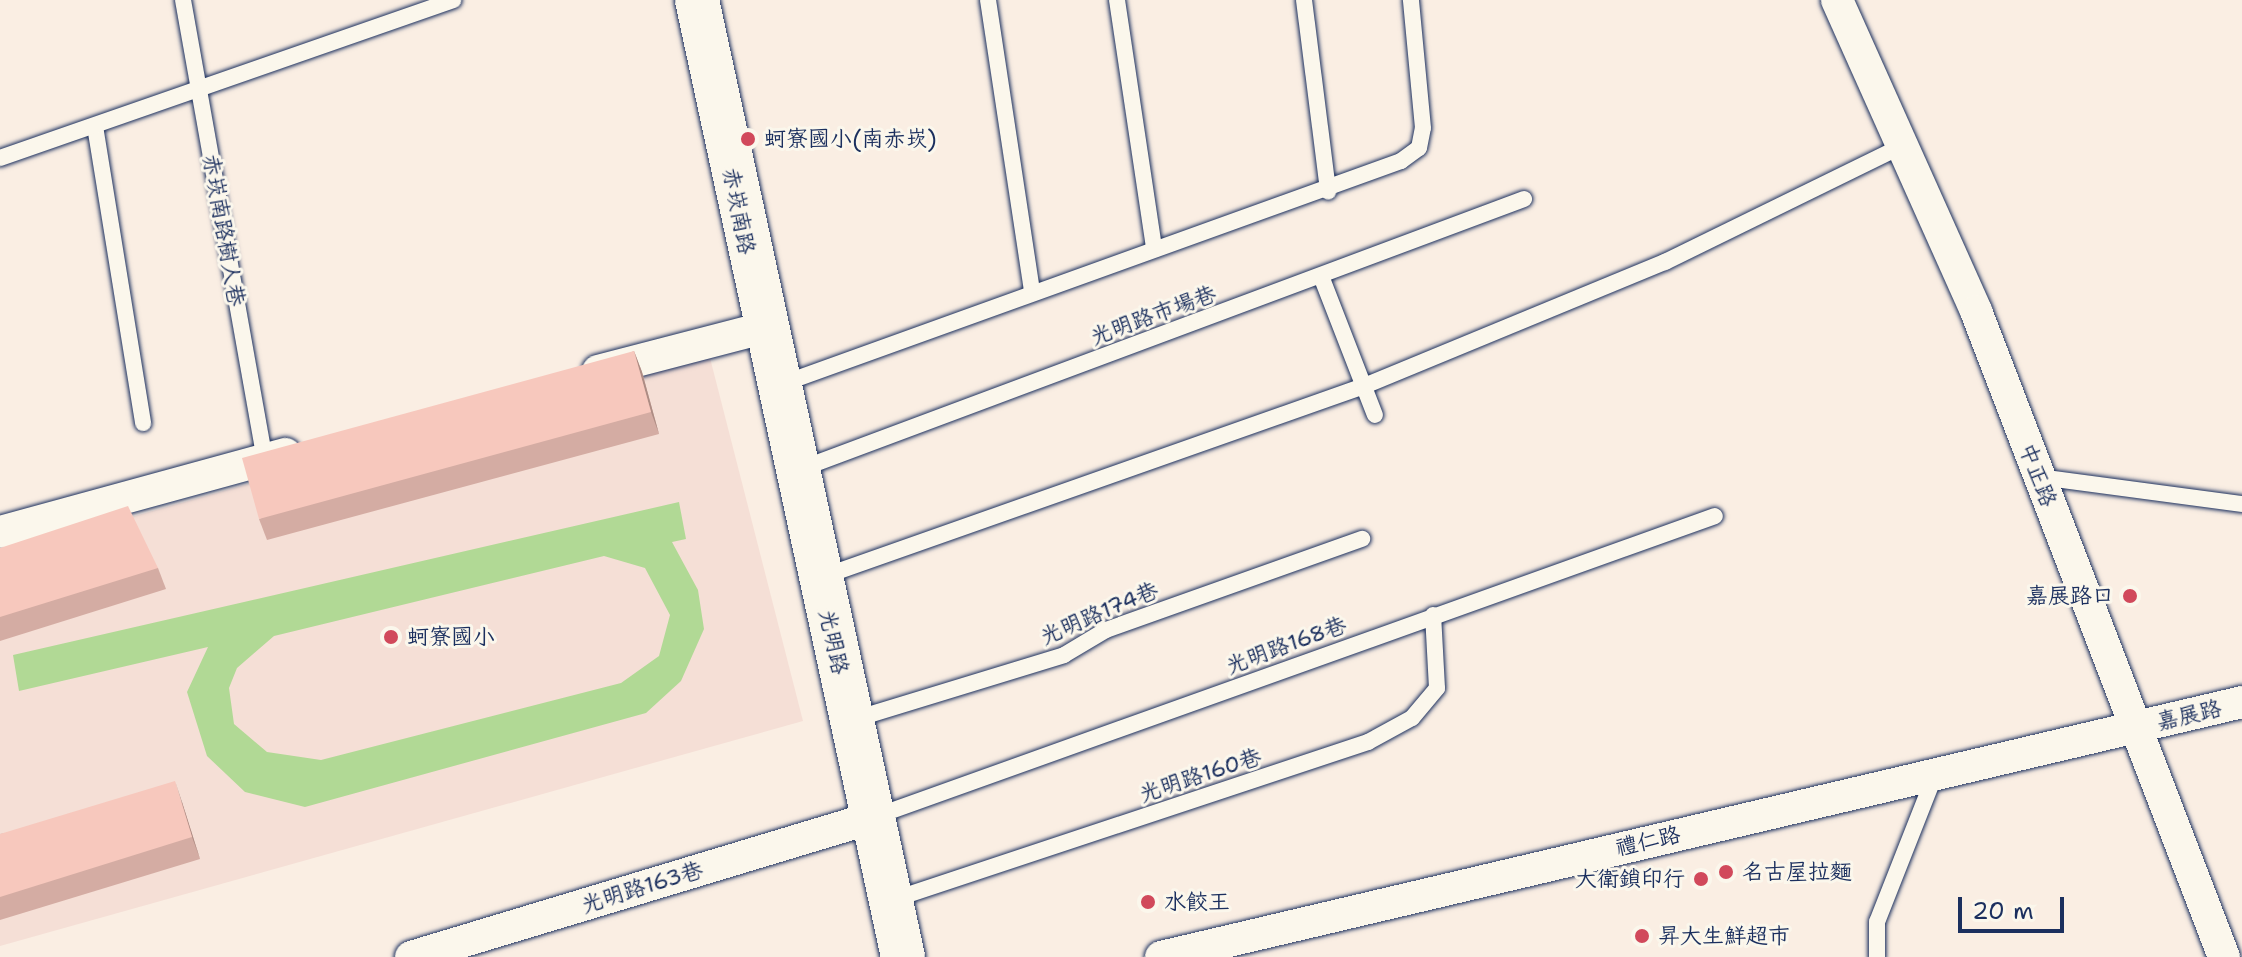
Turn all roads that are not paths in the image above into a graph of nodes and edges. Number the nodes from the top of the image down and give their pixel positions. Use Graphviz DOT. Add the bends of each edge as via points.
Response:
graph roads {
  1 [pos="183,0"];
  2 [pos="395,0"];
  3 [pos="453,0"];
  4 [pos="697,0"];
  5 [pos="988,0"];
  6 [pos="1117,0"];
  7 [pos="1304,0"];
  8 [pos="1411,0"];
  9 [pos="1837,0"];
  10 [pos="398,18"];
  11 [pos="199,88"];
  12 [pos="95,126"];
  13 [pos="1902,146"];
  14 [pos="0,158"];
  15 [pos="1328,191"];
  16 [pos="1524,199"];
  17 [pos="1154,249"];
  18 [pos="1321,276"];
  19 [pos="1032,290"];
  20 [pos="763,328"];
  21 [pos="567,380"];
  22 [pos="776,386"];
  23 [pos="1364,386"];
  24 [pos="1375,415"];
  25 [pos="143,423"];
  26 [pos="325,443"];
  27 [pos="265,459"];
  28 [pos="797,471"];
  29 [pos="2039,477"];
  30 [pos="2242,504"];
  31 [pos="1715,516"];
  32 [pos="0,532"];
  33 [pos="1362,539"];
  34 [pos="820,578"];
  35 [pos="1433,615"];
  36 [pos="2242,702"];
  37 [pos="850,720"];
  38 [pos="2136,727"];
  39 [pos="1935,773"];
  40 [pos="872,818"];
  41 [pos="891,900"];
  42 [pos="411,957"];
  43 [pos="903,957"];
  44 [pos="1161,957"];
  45 [pos="1877,957"];
  46 [pos="2224,957"];
  1 -- 11 [label="lane, 赤崁南路樹人巷"];
  2 -- 10 [label="lane"];
  3 -- 10 [label="lane"];
  4 -- 20 [label="street, 赤崁南路"];
  5 -- 19 [label="lane"];
  6 -- 17 [label="lane"];
  7 -- 15 [label="lane"];
  8 -- 15 [label="lane" via="1419,148"];
  9 -- 13 [label="street, 中正路"];
  10 -- 11 [label="lane"];
  11 -- 12 [label="lane"];
  11 -- 27 [label="lane, 赤崁南路樹人巷"];
  12 -- 14 [label="lane"];
  12 -- 25 [label="lane"];
  13 -- 23 [label="lane" via="1665,262"];
  13 -- 29 [label="street, 中正路"];
  15 -- 17 [label="lane"];
  16 -- 18 [label="lane, 光明路市場巷"];
  17 -- 19 [label="lane"];
  18 -- 23 [label="lane"];
  18 -- 28 [label="lane, 光明路市場巷"];
  19 -- 22 [label="lane"];
  20 -- 21 [label="street"];
  20 -- 22 [label="street, 光明路"];
  22 -- 28 [label="street, 光明路"];
  23 -- 24 [label="lane"];
  23 -- 34 [label="lane"];
  26 -- 27 [label="street"];
  27 -- 32 [label="street"];
  28 -- 34 [label="street, 光明路"];
  29 -- 30 [label="lane"];
  29 -- 38 [label="street, 中正路"];
  31 -- 35 [label="lane, 光明路168巷"];
  33 -- 37 [label="lane, 光明路174巷" via="1106,630 1064,655"];
  34 -- 37 [label="street, 光明路"];
  35 -- 40 [label="lane, 光明路168巷"];
  35 -- 41 [label="lane, 光明路160巷" via="1437,688 1412,718 1368,742"];
  36 -- 38 [label="street, 嘉展路"];
  37 -- 40 [label="street, 光明路"];
  38 -- 39 [label="street, 禮仁路"];
  38 -- 46 [label="street, 中正路"];
  39 -- 44 [label="street, 禮仁路"];
  39 -- 45 [label="lane" via="1877,922"];
  40 -- 41 [label="street, 光明路"];
  40 -- 42 [label="street, 光明路163巷"];
  41 -- 43 [label="street, 光明路"];
}
